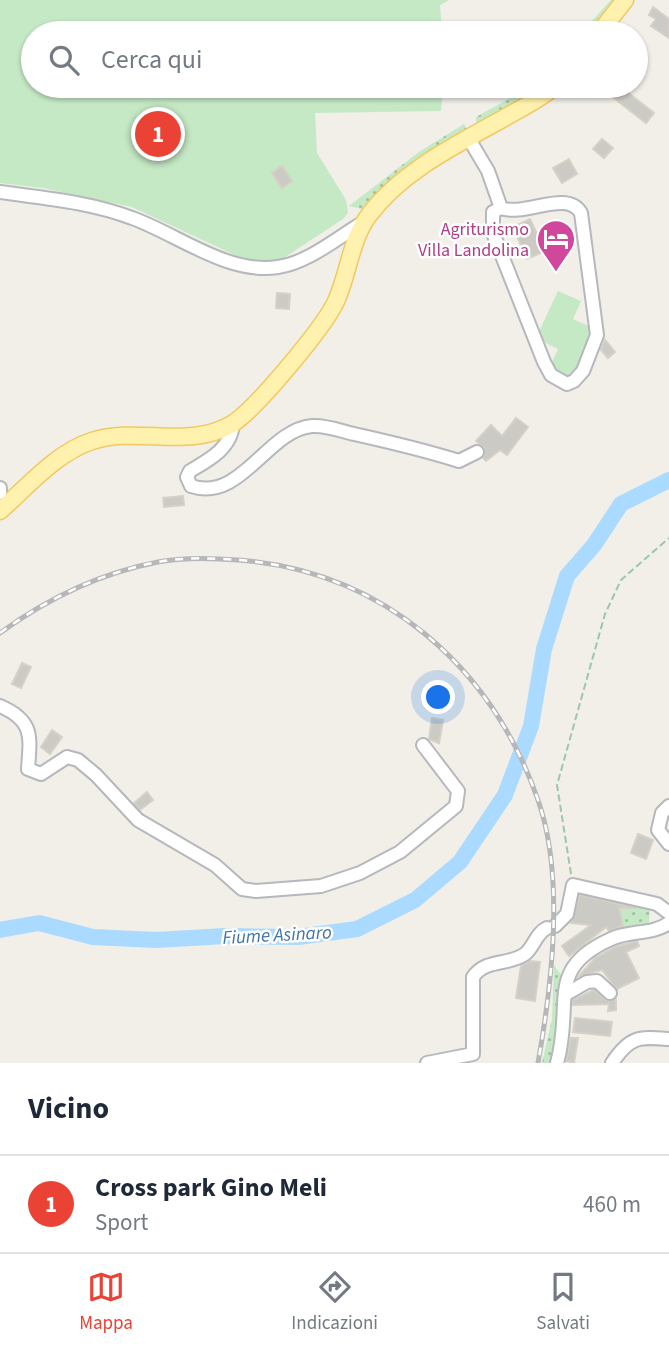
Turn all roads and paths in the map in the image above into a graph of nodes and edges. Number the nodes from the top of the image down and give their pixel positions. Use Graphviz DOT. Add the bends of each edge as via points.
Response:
graph roads {
  1 [pos="625,0"];
  2 [pos="608,21"];
  3 [pos="536,98"];
  4 [pos="469,139"];
  5 [pos="0,192"];
  6 [pos="501,208"];
  7 [pos="364,222"];
  8 [pos="233,423"];
  9 [pos="477,452"];
  10 [pos="0,488"];
  11 [pos="0,493"];
  12 [pos="0,511"];
  13 [pos="669,538"];
  14 [pos="0,706"];
  15 [pos="424,745"];
  16 [pos="669,806"];
  17 [pos="669,844"];
  18 [pos="573,885"];
  19 [pos="669,913"];
  20 [pos="669,923"];
  21 [pos="610,993"];
  22 [pos="566,994"];
  23 [pos="668,1039"];
  24 [pos="427,1063"];
  25 [pos="557,1063"];
  26 [pos="612,1063"];
  1 -- 2 [label="main road"];
  3 -- 4 [label="main road"];
  4 -- 6 [label="street" via="488,171"];
  4 -- 7 [label="main road" via="396,186"];
  5 -- 7 [label="street" via="114,212 229,261 266,267 300,259"];
  6 -- 6 [label="street" via="524,211 556,202 574,206 581,213 597,335 583,371 567,384 558,381 544,362 493,233 493,212"];
  7 -- 8 [label="main road" via="327,317 251,409"];
  8 -- 9 [label="street" via="233,434 224,447 190,471 191,486 210,488 227,482 311,426 459,461"];
  8 -- 12 [label="main road" via="193,437 120,435 92,441 71,450"];
  10 -- 11 [label="street"];
  13 -- 18 [label="path" via="639,561 614,594 557,785"];
  14 -- 15 [label="street" via="30,733 28,769 33,773 51,770 67,757 78,760 138,820 215,865 242,889 256,891 321,886 360,873 400,852 456,806 458,791"];
  16 -- 17 [label="street" via="658,830"];
  18 -- 19 [label="street" via="657,904"];
  18 -- 24 [label="street" via="567,914 541,930 526,954 485,965 472,977 473,1054"];
  20 -- 22 [label="street" via="662,929 615,937 583,953 569,969"];
  21 -- 22 [label="street" via="597,981"];
  22 -- 25 [label="street" via="564,1039"];
  23 -- 26 [label="street" via="634,1040 625,1044"];
}
